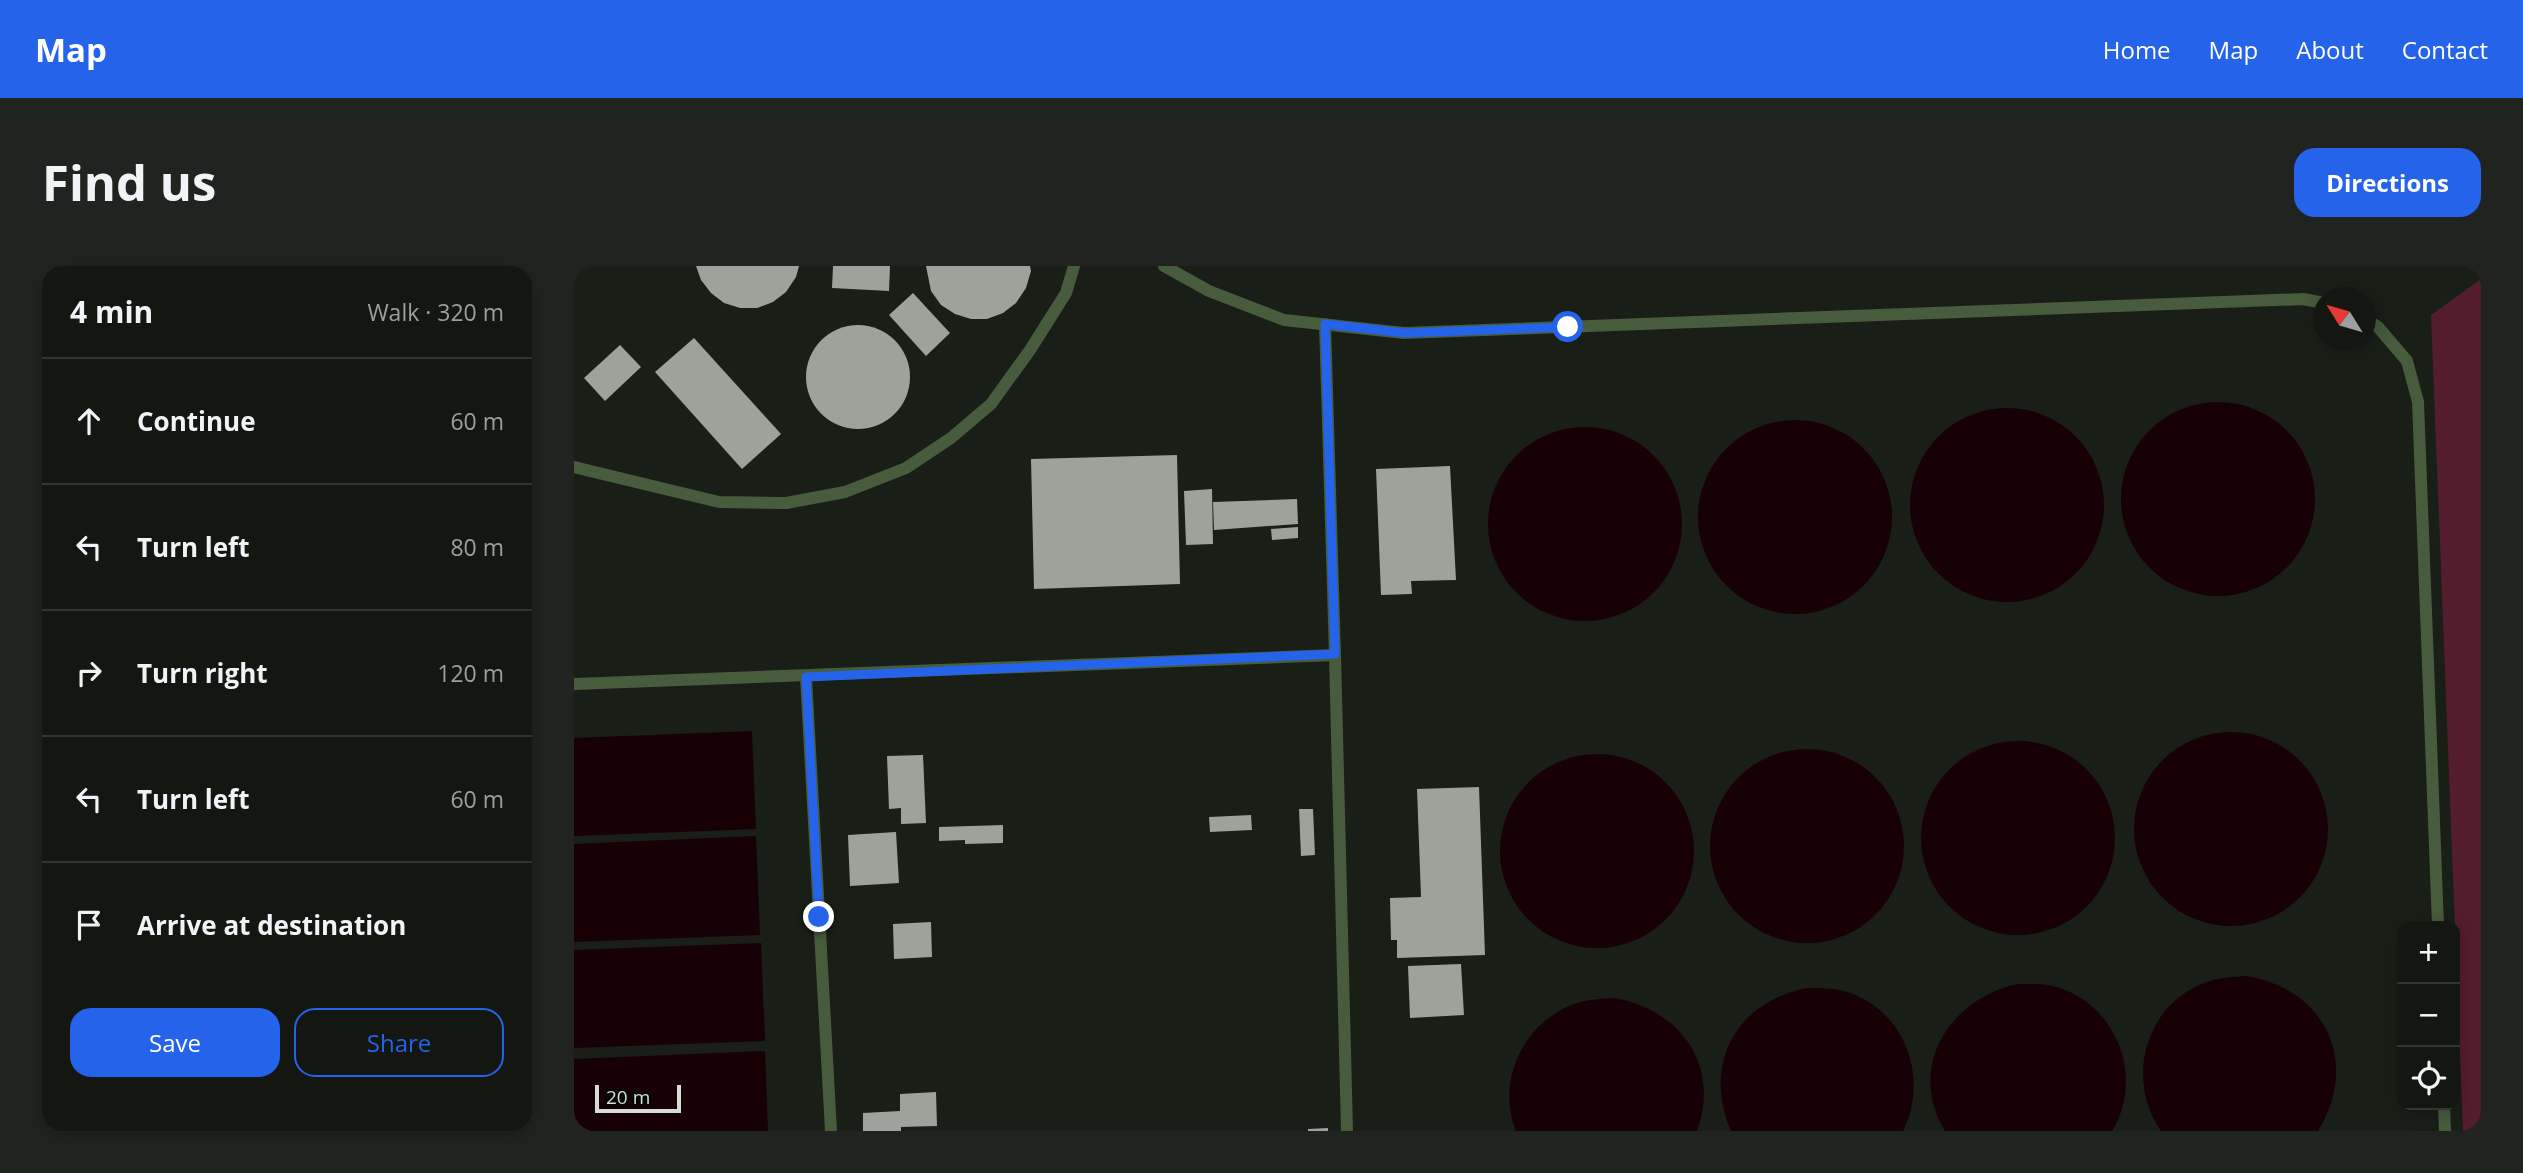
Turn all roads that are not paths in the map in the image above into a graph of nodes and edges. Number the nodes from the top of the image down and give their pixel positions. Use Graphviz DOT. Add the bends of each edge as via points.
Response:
graph roads {
  1 [pos="1074,266"];
  2 [pos="1164,266"];
  3 [pos="2313,301"];
  4 [pos="1325,324"];
  5 [pos="2376,326"];
  6 [pos="574,467"];
  7 [pos="1335,654"];
  8 [pos="806,677"];
  9 [pos="574,684"];
  10 [pos="2438,921"];
  11 [pos="2444,1110"];
  12 [pos="831,1131"];
  13 [pos="1346,1131"];
  14 [pos="2445,1131"];
  1 -- 6 [label="lane" via="1066,293 991,404 906,467 845,492 786,503 719,502"];
  2 -- 4 [label="lane" via="1284,320"];
  3 -- 4 [label="lane" via="1404,333"];
  4 -- 7 [label="lane"];
  5 -- 10 [label="lane" via="2407,361 2418,402"];
  7 -- 8 [label="lane"];
  7 -- 13 [label="lane"];
  8 -- 9 [label="lane"];
  8 -- 12 [label="lane"];
  11 -- 14 [label="lane"];
}
